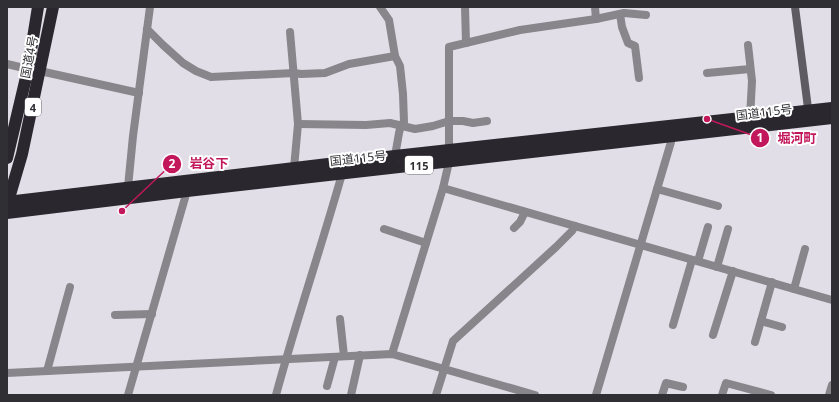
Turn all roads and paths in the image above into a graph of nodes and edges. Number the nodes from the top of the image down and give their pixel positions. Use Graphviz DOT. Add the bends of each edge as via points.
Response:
graph roads {
  1 [pos="38,7"];
  2 [pos="53,7"];
  3 [pos="150,7"];
  4 [pos="380,7"];
  5 [pos="465,7"];
  6 [pos="596,7"];
  7 [pos="795,7"];
  8 [pos="620,14"];
  9 [pos="646,15"];
  10 [pos="596,19"];
  11 [pos="147,29"];
  12 [pos="290,32"];
  13 [pos="466,43"];
  14 [pos="748,45"];
  15 [pos="395,56"];
  16 [pos="7,64"];
  17 [pos="28,69"];
  18 [pos="750,69"];
  19 [pos="40,71"];
  20 [pos="294,73"];
  21 [pos="707,74"];
  22 [pos="639,78"];
  23 [pos="139,93"];
  24 [pos="832,108"];
  25 [pos="809,116"];
  26 [pos="750,118"];
  27 [pos="832,118"];
  28 [pos="449,121"];
  29 [pos="487,121"];
  30 [pos="298,124"];
  31 [pos="401,125"];
  32 [pos="671,132"];
  33 [pos="395,156"];
  34 [pos="449,156"];
  35 [pos="7,158"];
  36 [pos="294,168"];
  37 [pos="341,168"];
  38 [pos="186,186"];
  39 [pos="128,187"];
  40 [pos="443,188"];
  41 [pos="657,189"];
  42 [pos="7,205"];
  43 [pos="718,206"];
  44 [pos="525,212"];
  45 [pos="576,226"];
  46 [pos="708,227"];
  47 [pos="514,228"];
  48 [pos="384,229"];
  49 [pos="728,229"];
  50 [pos="426,243"];
  51 [pos="641,245"];
  52 [pos="805,249"];
  53 [pos="695,260"];
  54 [pos="717,267"];
  55 [pos="732,271"];
  56 [pos="772,282"];
  57 [pos="70,287"];
  58 [pos="794,289"];
  59 [pos="832,300"];
  60 [pos="152,314"];
  61 [pos="115,315"];
  62 [pos="340,319"];
  63 [pos="761,321"];
  64 [pos="673,324"];
  65 [pos="782,327"];
  66 [pos="714,335"];
  67 [pos="755,342"];
  68 [pos="392,354"];
  69 [pos="360,355"];
  70 [pos="344,356"];
  71 [pos="335,357"];
  72 [pos="286,358"];
  73 [pos="137,366"];
  74 [pos="444,368"];
  75 [pos="47,371"];
  76 [pos="7,373"];
  77 [pos="832,385"];
  78 [pos="328,386"];
  79 [pos="683,387"];
  80 [pos="128,395"];
  81 [pos="276,395"];
  82 [pos="351,395"];
  83 [pos="436,395"];
  84 [pos="535,395"];
  85 [pos="596,395"];
  86 [pos="662,395"];
  87 [pos="722,395"];
  88 [pos="769,395"];
  89 [pos="829,395"];
  1 -- 17 [label="highway, 国道4号 / 4"];
  2 -- 19 [label="highway, 国道4号 / 4"];
  3 -- 11 [label="street"];
  4 -- 15 [label="street" via="389,20"];
  5 -- 13 [label="street"];
  6 -- 10 [label="street"];
  7 -- 25 [label="street"];
  8 -- 9 [label="street"];
  8 -- 10 [label="street"];
  8 -- 22 [label="street" via="628,43 635,46"];
  10 -- 13 [label="street" via="520,30"];
  11 -- 20 [label="street" via="183,63 211,77"];
  11 -- 23 [label="street"];
  12 -- 20 [label="street"];
  13 -- 28 [label="street" via="449,47"];
  14 -- 18 [label="street"];
  15 -- 20 [label="street" via="349,64 325,73"];
  15 -- 31 [label="street" via="400,66 403,94 404,122"];
  16 -- 17 [label="street"];
  17 -- 35 [label="highway, 国道4号 / 4"];
  18 -- 21 [label="street"];
  18 -- 26 [label="street"];
  19 -- 23 [label="street"];
  19 -- 42 [label="highway, 国道4号 / 4" via="22,154"];
  20 -- 30 [label="street"];
  23 -- 39 [label="street"];
  24 -- 25 [label="highway, 国道115号 / 115"];
  25 -- 26 [label="highway, 国道115号 / 115"];
  25 -- 27 [label="highway, 国道115号 / 115"];
  25 -- 32 [label="highway, 国道115号 / 115"];
  26 -- 32 [label="highway, 国道115号 / 115"];
  28 -- 29 [label="street"];
  28 -- 31 [label="street" via="415,129"];
  28 -- 34 [label="street"];
  30 -- 31 [label="street"];
  30 -- 36 [label="street"];
  31 -- 33 [label="street"];
  32 -- 34 [label="highway, 国道115号 / 115"];
  32 -- 41 [label="street"];
  33 -- 34 [label="highway, 国道115号 / 115"];
  33 -- 37 [label="highway, 国道115号 / 115"];
  34 -- 37 [label="highway, 国道115号 / 115"];
  34 -- 40 [label="street"];
  36 -- 37 [label="highway, 国道115号 / 115"];
  36 -- 38 [label="highway, 国道115号 / 115"];
  37 -- 38 [label="highway, 国道115号 / 115"];
  37 -- 72 [label="street" via="326,232"];
  38 -- 39 [label="highway, 国道115号 / 115"];
  38 -- 42 [label="highway, 国道115号 / 115"];
  38 -- 60 [label="street"];
  39 -- 42 [label="highway, 国道115号 / 115"];
  40 -- 44 [label="street"];
  40 -- 50 [label="street"];
  41 -- 43 [label="street"];
  41 -- 51 [label="street"];
  44 -- 45 [label="street"];
  44 -- 47 [label="street"];
  45 -- 51 [label="street"];
  45 -- 74 [label="street" via="453,341"];
  46 -- 53 [label="street"];
  48 -- 50 [label="street"];
  49 -- 54 [label="street"];
  50 -- 68 [label="street"];
  51 -- 53 [label="street"];
  51 -- 85 [label="street"];
  52 -- 58 [label="street"];
  53 -- 54 [label="street"];
  53 -- 64 [label="street"];
  54 -- 55 [label="street"];
  55 -- 56 [label="street"];
  55 -- 66 [label="street"];
  56 -- 58 [label="street"];
  56 -- 63 [label="street"];
  57 -- 75 [label="street"];
  58 -- 59 [label="street"];
  60 -- 61 [label="street"];
  60 -- 73 [label="street"];
  62 -- 70 [label="street"];
  63 -- 65 [label="street"];
  63 -- 67 [label="street"];
  68 -- 69 [label="street"];
  68 -- 74 [label="street"];
  69 -- 70 [label="street"];
  69 -- 82 [label="street"];
  70 -- 71 [label="street"];
  71 -- 72 [label="street"];
  71 -- 78 [label="street"];
  72 -- 73 [label="street"];
  72 -- 81 [label="street"];
  73 -- 75 [label="street"];
  73 -- 80 [label="street"];
  74 -- 83 [label="street"];
  74 -- 84 [label="street"];
  75 -- 76 [label="street"];
  77 -- 89 [label="street"];
  79 -- 86 [label="street" via="666,383"];
  87 -- 88 [label="street" via="726,383"];
}
